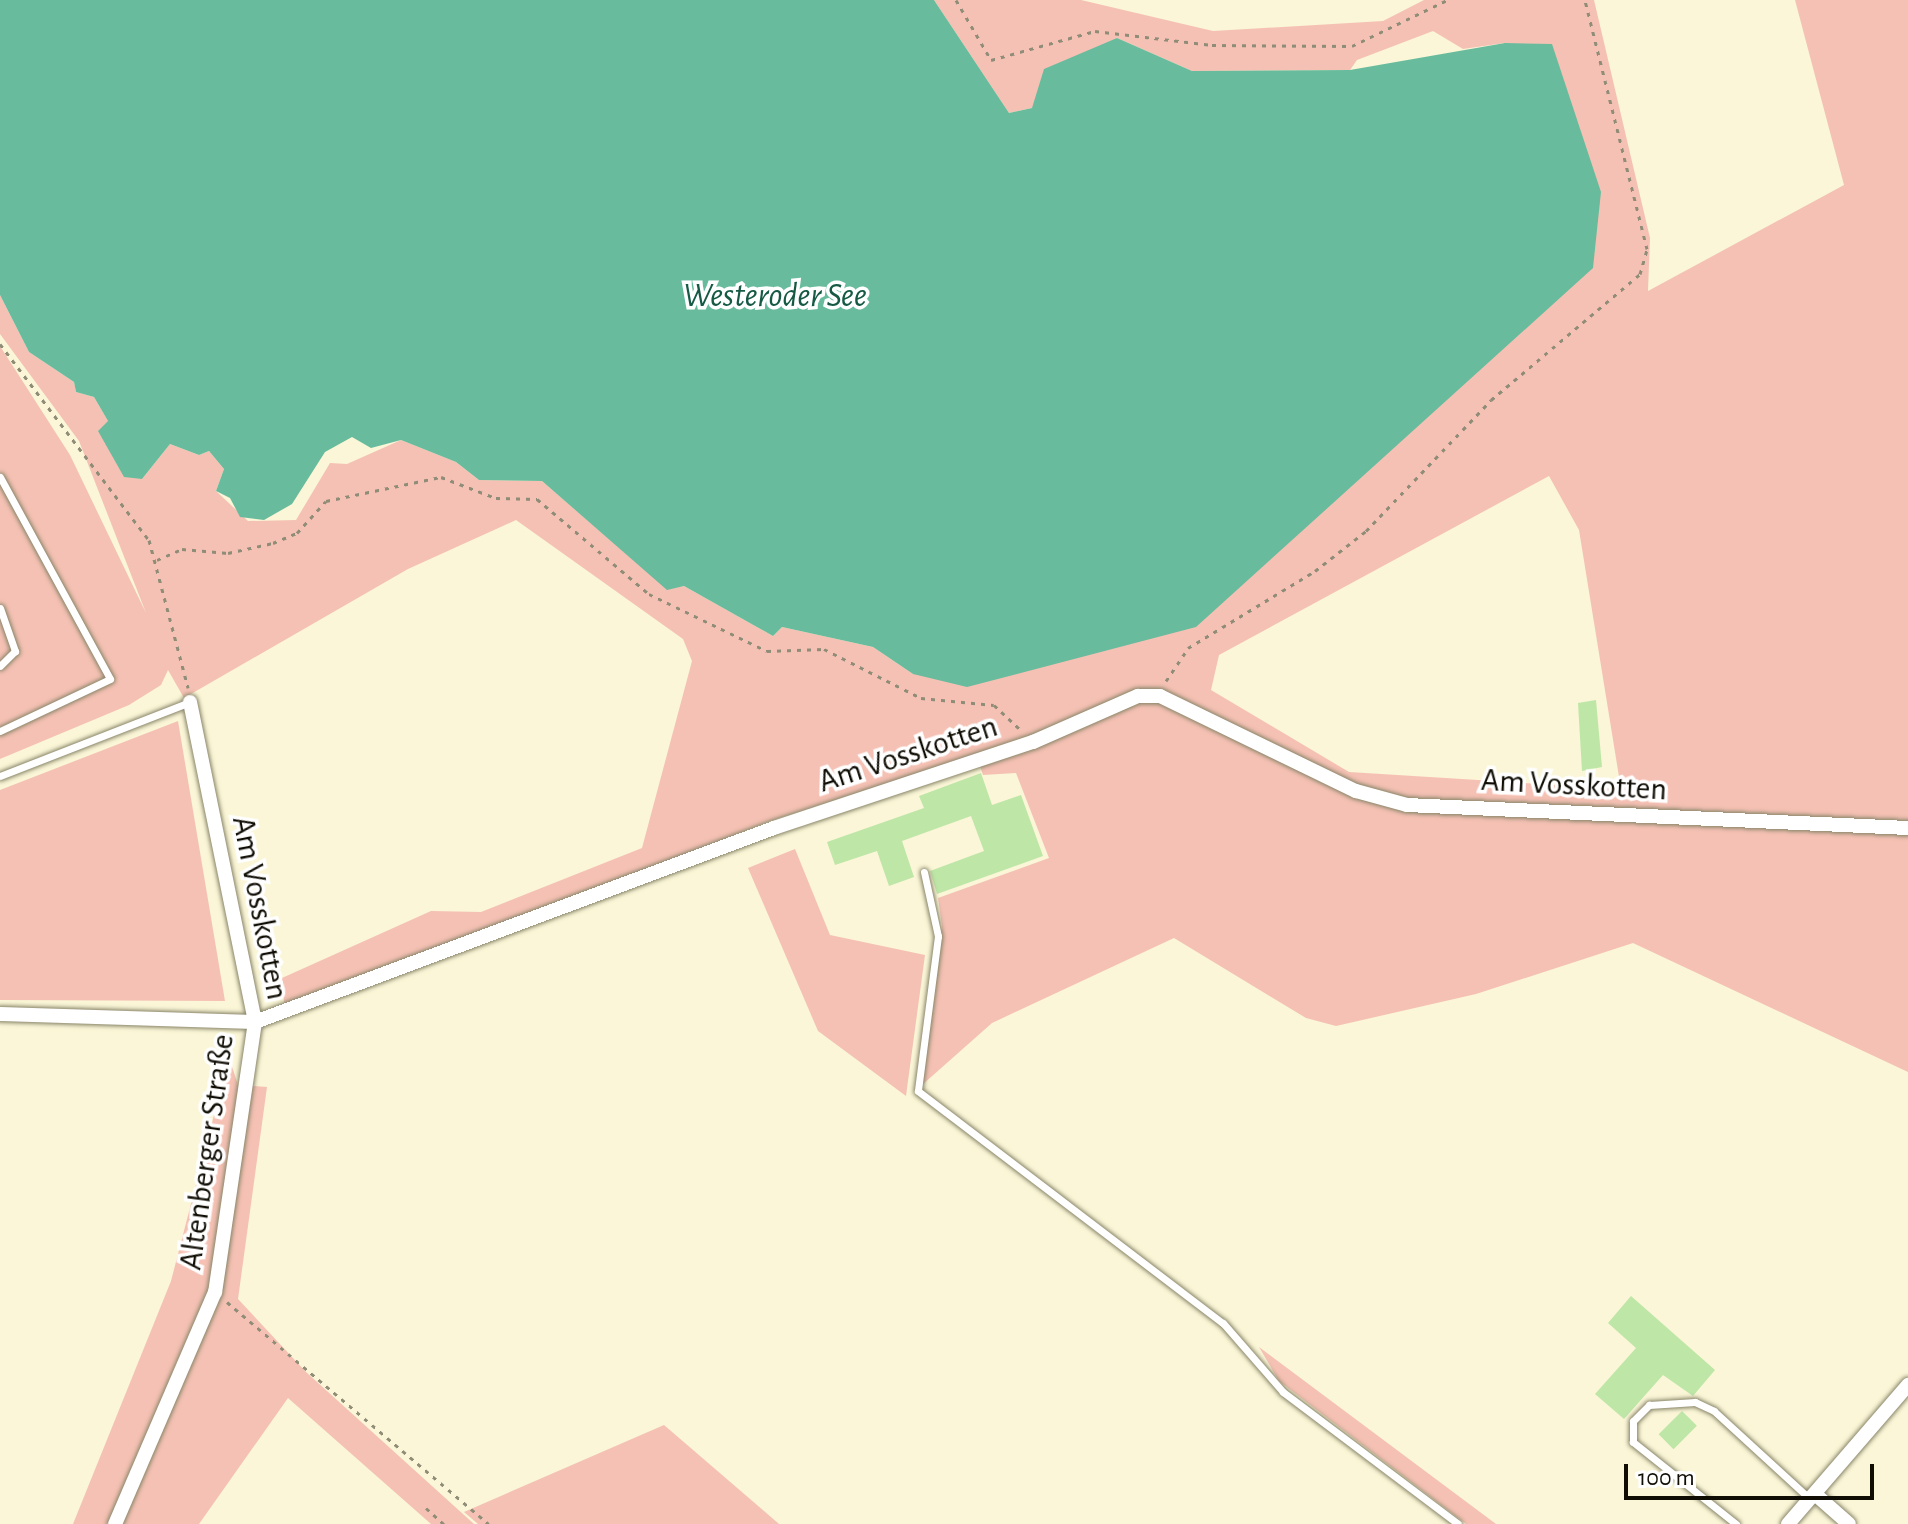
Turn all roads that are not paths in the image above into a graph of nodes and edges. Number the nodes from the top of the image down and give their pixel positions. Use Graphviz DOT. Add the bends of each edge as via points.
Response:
graph roads {
  1 [pos="0,477"];
  2 [pos="0,608"];
  3 [pos="0,666"];
  4 [pos="190,702"];
  5 [pos="0,731"];
  6 [pos="0,776"];
  7 [pos="1908,828"];
  8 [pos="924,872"];
  9 [pos="0,1014"];
  10 [pos="255,1022"];
  11 [pos="1908,1385"];
  12 [pos="1813,1496"];
  13 [pos="115,1524"];
  14 [pos="1458,1524"];
  15 [pos="1736,1524"];
  16 [pos="1788,1524"];
  17 [pos="1849,1524"];
  1 -- 5 [label="lane" via="110,679"];
  2 -- 3 [label="lane" via="15,651"];
  4 -- 6 [label="lane"];
  4 -- 10 [label="street, Am Vosskotten"];
  7 -- 10 [label="street, Am Vosskotten" via="1407,805 1356,791 1160,696 1120,701 1033,742 774,828"];
  8 -- 14 [label="lane" via="938,936 918,1091 1223,1323 1283,1392"];
  9 -- 10 [label="street, Altenberger Straße"];
  10 -- 13 [label="street, Altenberger Straße" via="215,1292"];
  11 -- 12 [label="street"];
  12 -- 15 [label="lane" via="1706,1406 1649,1405 1633,1421 1633,1442"];
  12 -- 16 [label="street"];
  12 -- 17 [label="street"];
}
